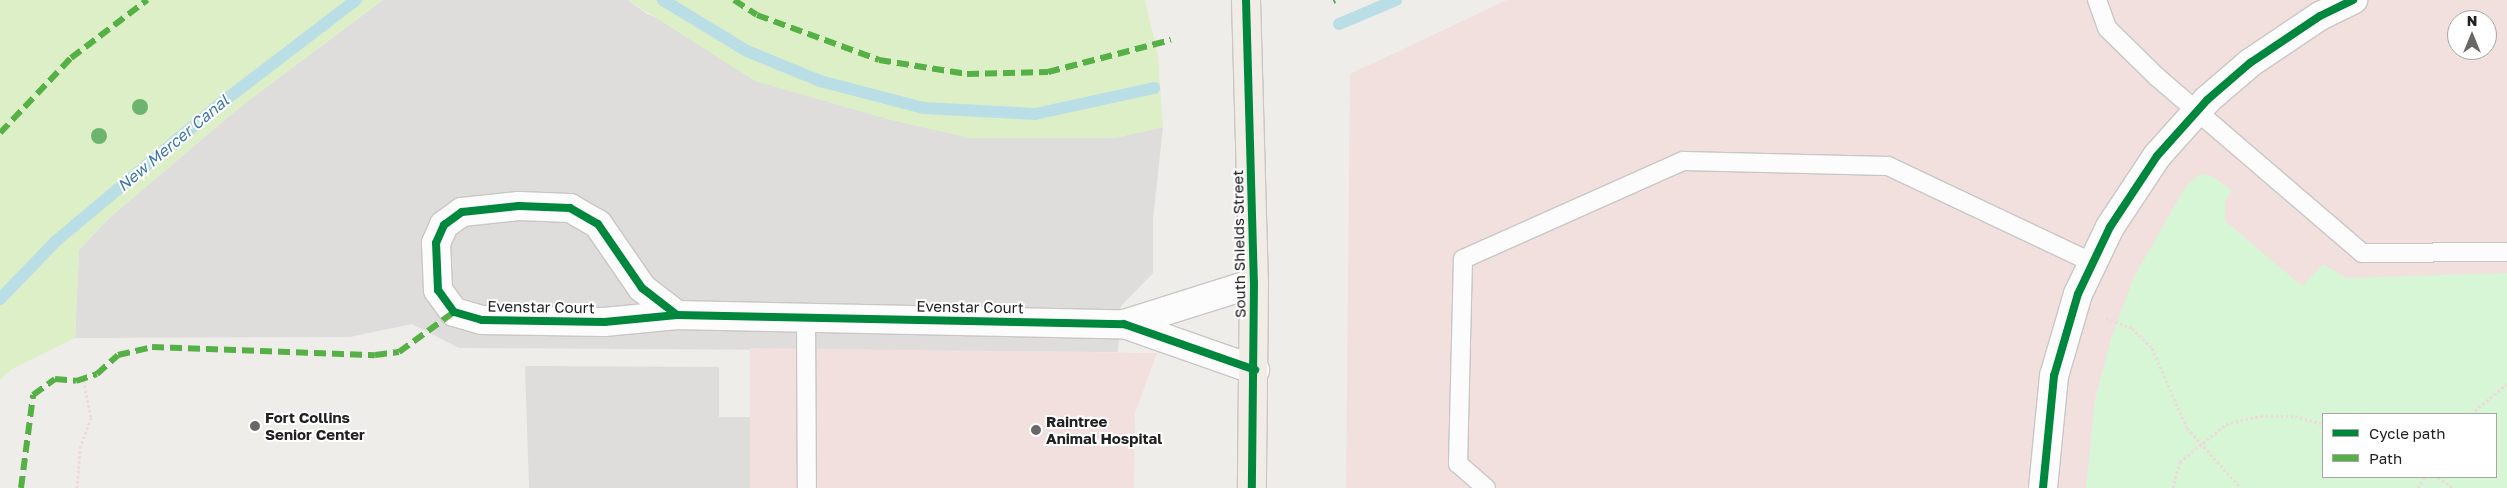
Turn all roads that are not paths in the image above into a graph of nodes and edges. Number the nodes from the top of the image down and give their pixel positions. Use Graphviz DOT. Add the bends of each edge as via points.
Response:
graph roads {
  1 [pos="1246,0"];
  2 [pos="2096,0"];
  3 [pos="2353,0"];
  4 [pos="2196,113"];
  5 [pos="2507,252"];
  6 [pos="2093,263"];
  7 [pos="1254,283"];
  8 [pos="676,315"];
  9 [pos="806,317"];
  10 [pos="1124,324"];
  11 [pos="1255,370"];
  12 [pos="807,488"];
  13 [pos="1252,488"];
  14 [pos="1486,488"];
  15 [pos="2043,488"];
  1 -- 7 [label="main road, South Shields Street"];
  2 -- 4 [label="lane" via="2107,28"];
  3 -- 4 [label="street" via="2320,16 2250,63"];
  4 -- 5 [label="lane" via="2362,253"];
  4 -- 6 [label="street" via="2157,156 2110,227"];
  6 -- 14 [label="lane" via="1888,166 1683,161 1463,259 1458,464"];
  6 -- 15 [label="street" via="2074,310 2054,376"];
  7 -- 10 [label="street, Evenstar Court"];
  7 -- 11 [label="main road, South Shields Street"];
  8 -- 8 [label="street, Evenstar Court" via="642,288 598,224 570,208 519,206 462,212 444,226 436,243 438,290 454,312 482,320 604,322"];
  8 -- 9 [label="street, Evenstar Court"];
  9 -- 10 [label="street, Evenstar Court"];
  9 -- 12 [label="lane"];
  10 -- 11 [label="street, Evenstar Court"];
  11 -- 13 [label="main road, South Shields Street"];
}
